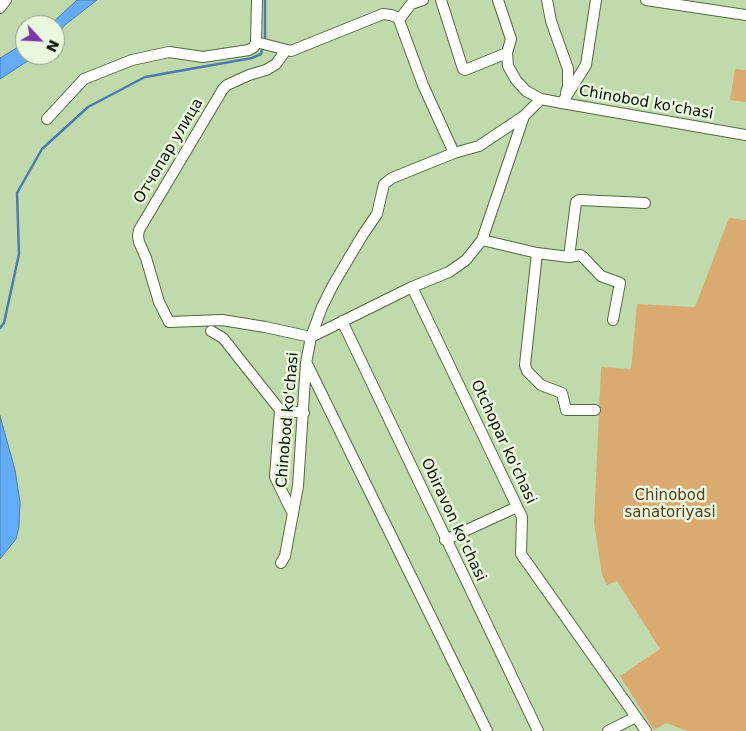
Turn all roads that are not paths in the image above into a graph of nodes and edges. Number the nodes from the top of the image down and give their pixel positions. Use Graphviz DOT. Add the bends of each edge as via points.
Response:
graph roads {
  1 [pos="6,0"];
  2 [pos="257,0"];
  3 [pos="423,0"];
  4 [pos="441,0"];
  5 [pos="498,0"];
  6 [pos="547,0"];
  7 [pos="596,0"];
  8 [pos="646,0"];
  9 [pos="412,2"];
  10 [pos="0,8"];
  11 [pos="746,15"];
  12 [pos="399,20"];
  13 [pos="256,42"];
  14 [pos="286,50"];
  15 [pos="507,53"];
  16 [pos="541,99"];
  17 [pos="562,103"];
  18 [pos="524,116"];
  19 [pos="47,119"];
  20 [pos="746,135"];
  21 [pos="454,153"];
  22 [pos="645,203"];
  23 [pos="482,240"];
  24 [pos="537,253"];
  25 [pos="569,257"];
  26 [pos="412,286"];
  27 [pos="613,320"];
  28 [pos="342,321"];
  29 [pos="211,331"];
  30 [pos="311,337"];
  31 [pos="306,363"];
  32 [pos="280,410"];
  33 [pos="595,410"];
  34 [pos="304,412"];
  35 [pos="517,506"];
  36 [pos="293,514"];
  37 [pos="445,540"];
  38 [pos="281,562"];
  39 [pos="636,717"];
  40 [pos="488,731"];
  41 [pos="538,731"];
  42 [pos="608,731"];
  43 [pos="646,731"];
  1 -- 10 [label="street"];
  2 -- 13 [label="street"];
  3 -- 9 [label="street"];
  4 -- 15 [label="street" via="463,70"];
  5 -- 15 [label="street" via="511,39"];
  6 -- 17 [label="street" via="568,69 568,87"];
  7 -- 17 [label="street" via="586,66"];
  8 -- 11 [label="street"];
  9 -- 12 [label="street"];
  12 -- 14 [label="street" via="384,14 291,51"];
  12 -- 21 [label="street" via="423,85"];
  13 -- 14 [label="street"];
  13 -- 19 [label="street" via="250,50 203,57 169,52 132,60 84,79"];
  14 -- 30 [label="street, Отчопар улица" via="276,64 223,89 138,236 159,302 170,322 222,320"];
  15 -- 16 [label="street" via="508,66 516,80 526,91"];
  16 -- 17 [label="street, Chinobod ko'chasi"];
  16 -- 18 [label="street"];
  17 -- 20 [label="street, Chinobod ko'chasi"];
  18 -- 21 [label="street, Chinobod ko'chasi" via="479,146"];
  18 -- 23 [label="street"];
  21 -- 30 [label="street, Chinobod ko'chasi" via="386,181 377,214 333,285"];
  22 -- 25 [label="street" via="576,202"];
  23 -- 24 [label="street"];
  23 -- 26 [label="street" via="466,260 449,272"];
  24 -- 25 [label="street"];
  24 -- 33 [label="street" via="525,365 527,372 541,385 562,393 566,410"];
  25 -- 27 [label="street" via="580,255 601,276 620,283"];
  26 -- 28 [label="street"];
  26 -- 35 [label="street, Otchopar ko'chasi"];
  28 -- 30 [label="street"];
  28 -- 37 [label="street, Obiravon ko'chasi"];
  29 -- 32 [label="street" via="223,338"];
  30 -- 31 [label="street, Chinobod ko'chasi"];
  31 -- 34 [label="street, Chinobod ko'chasi"];
  31 -- 40 [label="street"];
  32 -- 34 [label="street"];
  32 -- 36 [label="street" via="275,477"];
  34 -- 36 [label="street, Chinobod ko'chasi"];
  35 -- 37 [label="street"];
  35 -- 39 [label="street, Otchopar ko'chasi" via="522,517 521,554"];
  36 -- 38 [label="street, Chinobod ko'chasi"];
  37 -- 41 [label="street, Obiravon ko'chasi"];
  39 -- 42 [label="street"];
  39 -- 43 [label="street, Otchopar ko'chasi"];
}
